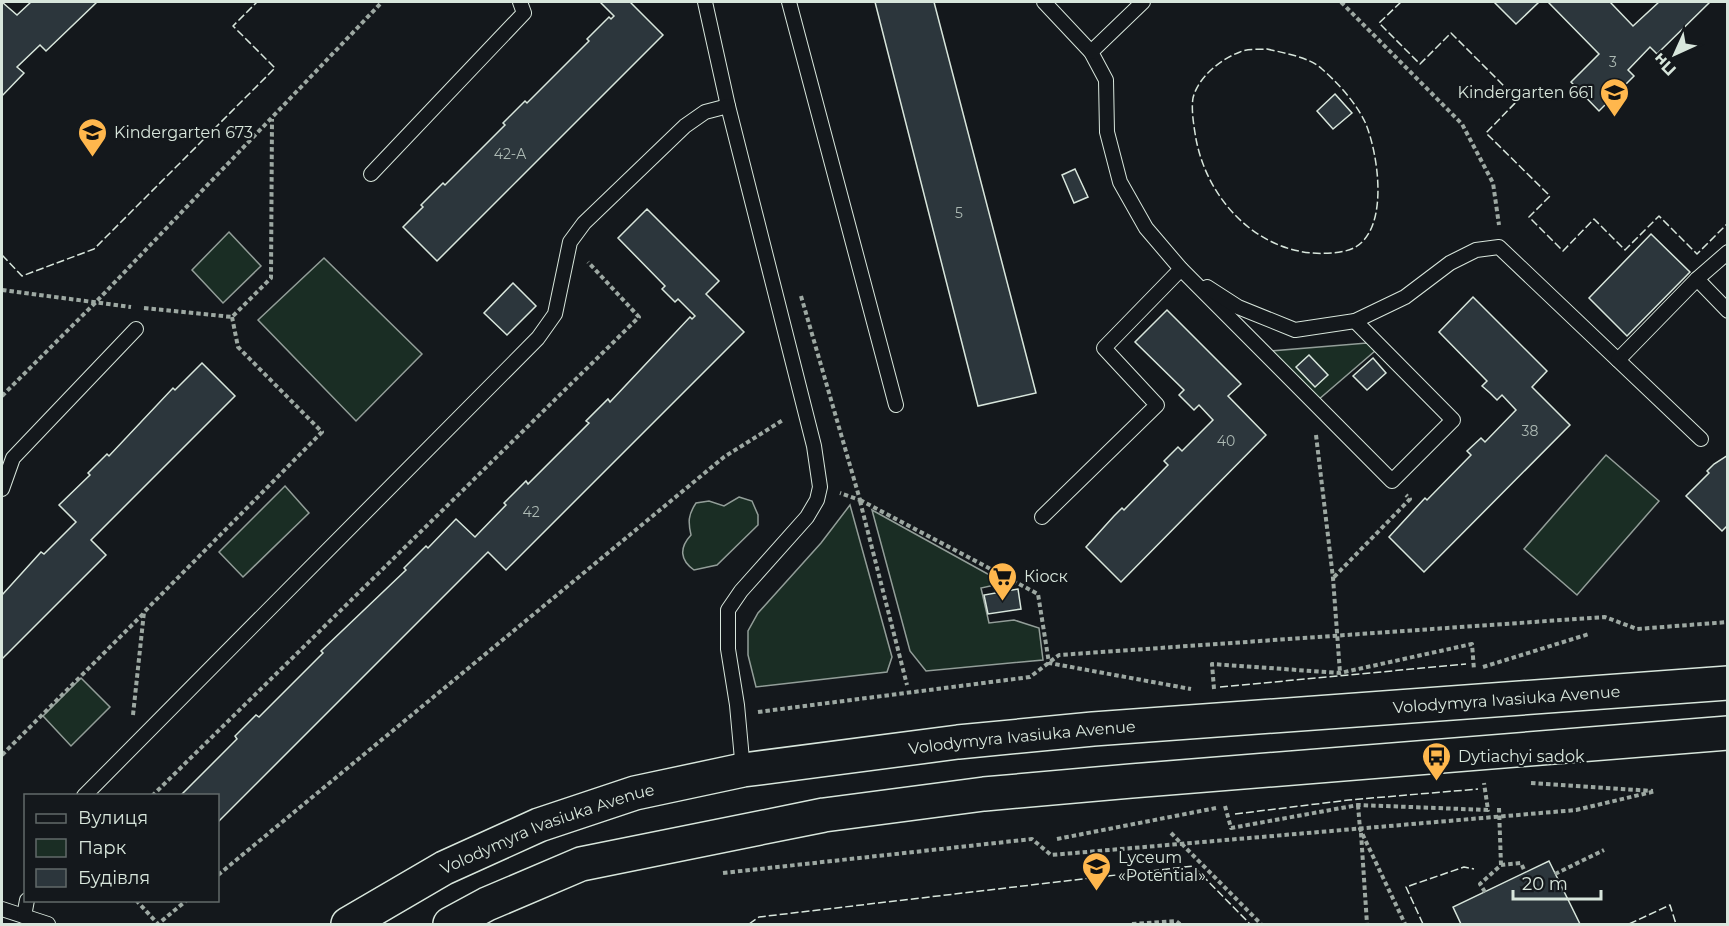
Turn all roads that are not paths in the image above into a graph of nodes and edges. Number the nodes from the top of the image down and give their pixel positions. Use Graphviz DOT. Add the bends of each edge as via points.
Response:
graph roads {
  1 [pos="520,2"];
  2 [pos="705,2"];
  3 [pos="789,2"];
  4 [pos="1044,2"];
  5 [pos="1143,2"];
  6 [pos="1091,52"];
  7 [pos="728,106"];
  8 [pos="371,174"];
  9 [pos="1728,252"];
  10 [pos="1181,269"];
  11 [pos="1697,279"];
  12 [pos="1728,311"];
  13 [pos="1355,321"];
  14 [pos="136,329"];
  15 [pos="1618,360"];
  16 [pos="896,405"];
  17 [pos="1701,438"];
  18 [pos="2,489"];
  19 [pos="1042,517"];
  20 [pos="1728,683"];
  21 [pos="1728,733"];
  22 [pos="743,770"];
  23 [pos="85,794"];
  24 [pos="27,902"];
  25 [pos="2,909"];
  26 [pos="24,916"];
  27 [pos="48,924"];
  28 [pos="348,924"];
  29 [pos="450,924"];
  1 -- 8 [label="lane" via="524,13"];
  2 -- 7 [label="lane"];
  3 -- 16 [label="lane"];
  4 -- 6 [label="lane"];
  5 -- 6 [label="lane"];
  6 -- 10 [label="lane" via="1106,80 1107,132 1120,182 1146,228"];
  7 -- 22 [label="lane" via="814,446 820,487 807,517 728,610 728,649"];
  7 -- 23 [label="lane" via="705,112 684,126 585,223 570,242 555,314 538,338"];
  9 -- 11 [label="lane"];
  10 -- 13 [label="lane" via="1238,308 1295,330"];
  10 -- 13 [label="lane" via="1392,481 1453,420"];
  10 -- 19 [label="lane" via="1104,348 1157,405"];
  11 -- 12 [label="lane"];
  11 -- 15 [label="lane"];
  13 -- 15 [label="lane" via="1405,297 1449,263 1476,250 1499,247"];
  14 -- 18 [label="lane" via="13,458"];
  15 -- 17 [label="lane"];
  20 -- 22 [label="main road, Volodymyra Ivasiuka Avenue" via="1093,729"];
  21 -- 29 [label="main road" via="1131,781 824,815 581,864"];
  22 -- 28 [label="main road, Volodymyra Ivasiuka Avenue" via="635,793 539,825 444,868"];
  24 -- 26 [label="lane"];
  25 -- 26 [label="lane"];
  26 -- 27 [label="lane"];
}
